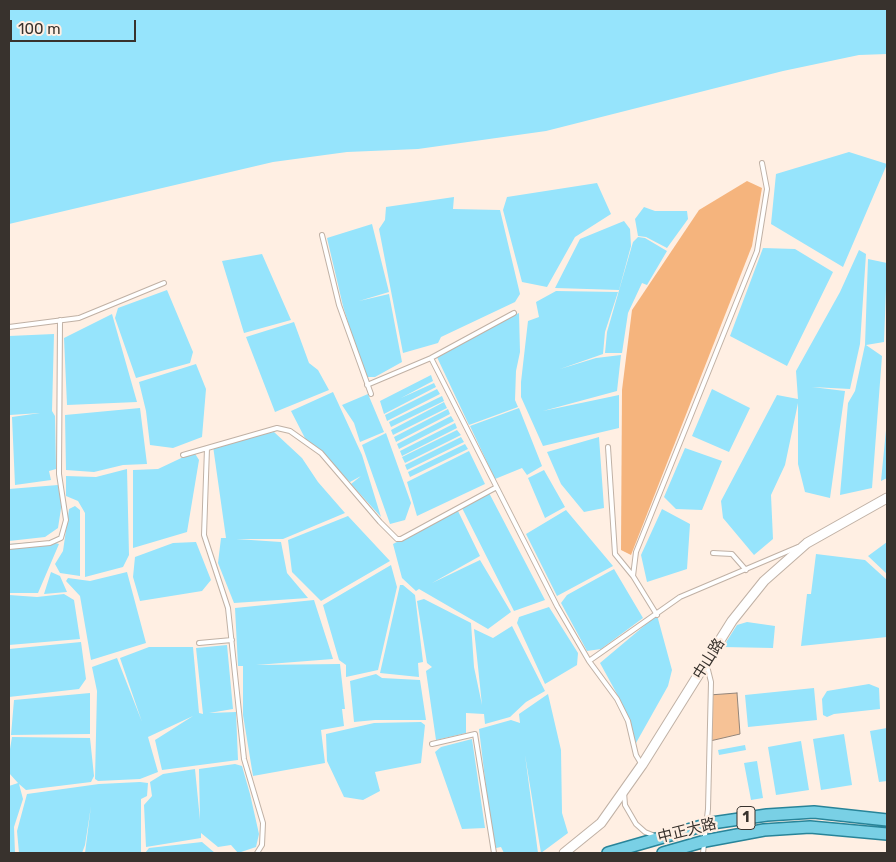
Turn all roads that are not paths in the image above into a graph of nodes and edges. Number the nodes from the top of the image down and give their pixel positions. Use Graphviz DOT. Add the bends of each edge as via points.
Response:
graph roads {
  1 [pos="762,163"];
  2 [pos="322,235"];
  3 [pos="164,283"];
  4 [pos="514,313"];
  5 [pos="60,320"];
  6 [pos="9,327"];
  7 [pos="431,358"];
  8 [pos="367,385"];
  9 [pos="371,394"];
  10 [pos="608,447"];
  11 [pos="207,448"];
  12 [pos="182,455"];
  13 [pos="496,488"];
  14 [pos="887,498"];
  15 [pos="807,543"];
  16 [pos="9,547"];
  17 [pos="713,553"];
  18 [pos="746,570"];
  19 [pos="633,576"];
  20 [pos="656,615"];
  21 [pos="232,640"];
  22 [pos="199,643"];
  23 [pos="589,661"];
  24 [pos="706,664"];
  25 [pos="432,744"];
  26 [pos="642,765"];
  27 [pos="624,789"];
  28 [pos="887,820"];
  29 [pos="707,825"];
  30 [pos="887,834"];
  31 [pos="662,837"];
  32 [pos="704,841"];
  33 [pos="257,853"];
  34 [pos="494,853"];
  35 [pos="564,853"];
  36 [pos="608,853"];
  37 [pos="663,853"];
  38 [pos="703,853"];
  1 -- 19 [label="lane" via="767,189 757,252 636,552"];
  2 -- 8 [label="lane" via="339,306"];
  3 -- 5 [label="lane" via="79,318"];
  4 -- 7 [label="lane"];
  5 -- 6 [label="lane"];
  5 -- 16 [label="lane" via="59,474 66,520 61,538 56,541"];
  7 -- 8 [label="lane"];
  7 -- 13 [label="lane"];
  8 -- 9 [label="lane"];
  10 -- 19 [label="lane" via="615,554"];
  11 -- 12 [label="lane"];
  11 -- 13 [label="lane" via="277,428 290,431 321,453 380,522 401,539"];
  11 -- 21 [label="lane" via="204,535 228,608"];
  13 -- 23 [label="lane"];
  14 -- 15 [label="street, 中山路"];
  15 -- 18 [label="lane"];
  15 -- 24 [label="street, 中山路" via="764,581 732,621"];
  17 -- 18 [label="lane" via="732,554"];
  18 -- 20 [label="lane" via="680,597"];
  19 -- 20 [label="lane"];
  20 -- 23 [label="lane"];
  21 -- 22 [label="lane"];
  21 -- 33 [label="lane" via="244,759 263,823 262,844"];
  23 -- 26 [label="lane" via="628,720 636,756"];
  24 -- 26 [label="street, 中山路"];
  24 -- 29 [label="lane" via="711,682"];
  25 -- 34 [label="lane" via="475,734"];
  26 -- 27 [label="street, 中山路"];
  27 -- 31 [label="lane" via="625,805 636,824 645,832"];
  27 -- 35 [label="street, 中山路" via="601,823"];
  28 -- 29 [label="main road, 中正大路 / 1" via="814,812 767,815"];
  29 -- 31 [label="main road, 中正大路 / 1"];
  29 -- 32 [label="lane"];
  30 -- 32 [label="main road, 中正大路 / 1" via="810,826"];
  31 -- 36 [label="main road, 中正大路 / 1"];
  32 -- 37 [label="main road, 中正大路 / 1"];
  32 -- 38 [label="lane"];
}
